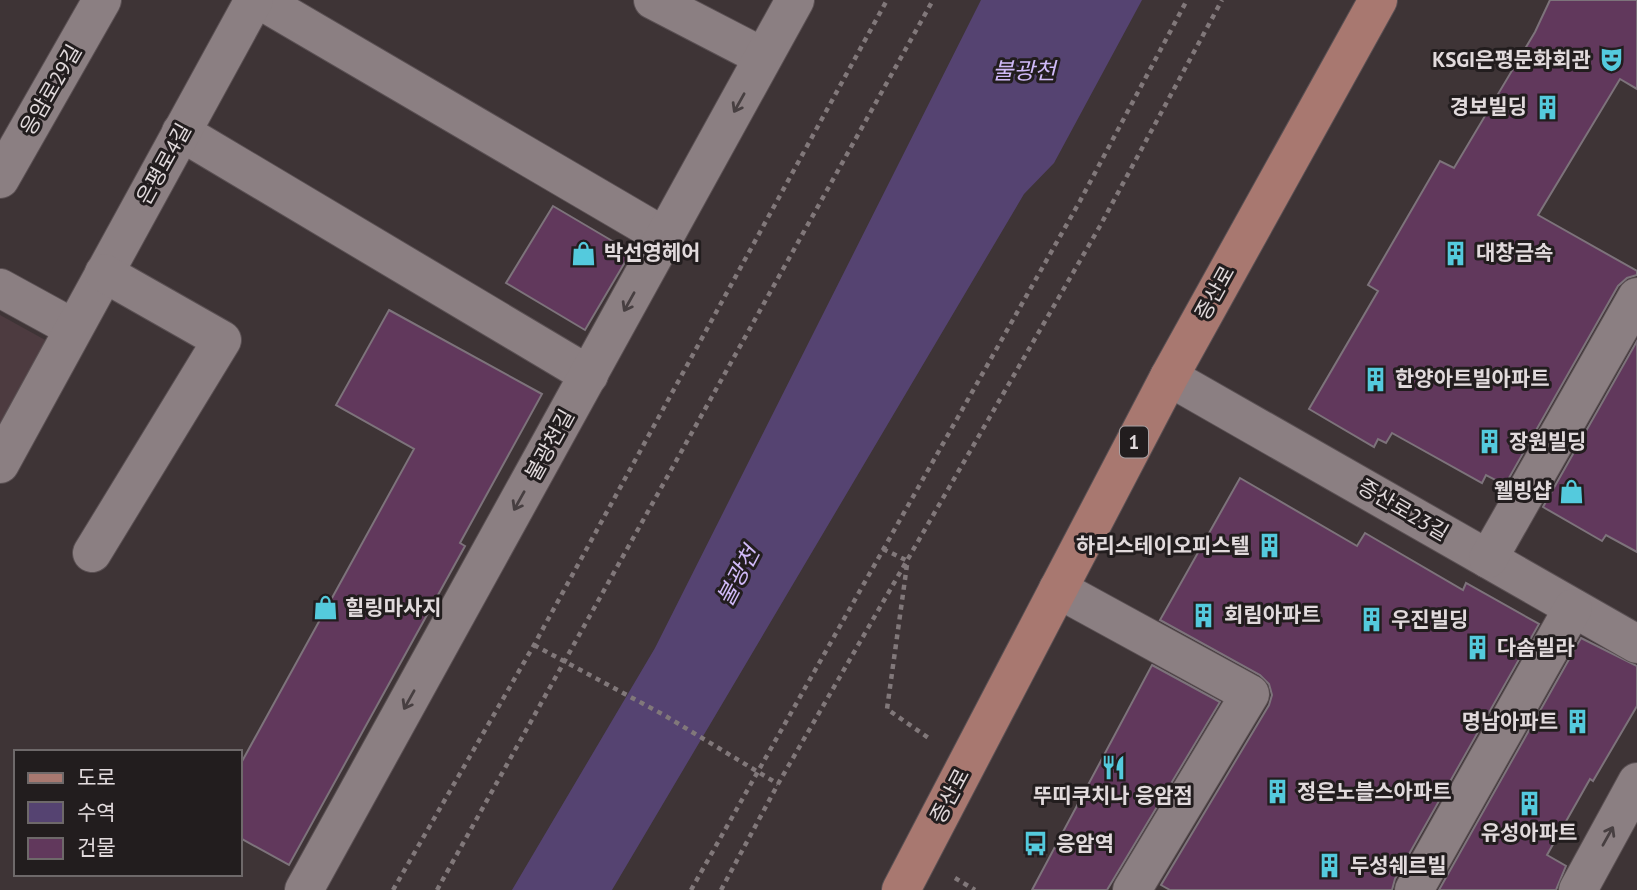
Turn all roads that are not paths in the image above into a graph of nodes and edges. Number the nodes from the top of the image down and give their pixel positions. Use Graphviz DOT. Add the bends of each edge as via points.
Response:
graph roads {
  1 [pos="102,0"];
  2 [pos="254,0"];
  3 [pos="260,0"];
  4 [pos="653,0"];
  5 [pos="795,0"];
  6 [pos="1378,0"];
  7 [pos="764,57"];
  8 [pos="181,132"];
  9 [pos="0,179"];
  10 [pos="664,237"];
  11 [pos="104,272"];
  12 [pos="0,288"];
  13 [pos="1637,297"];
  14 [pos="73,328"];
  15 [pos="589,375"];
  16 [pos="1169,377"];
  17 [pos="0,464"];
  18 [pos="92,553"];
  19 [pos="1488,559"];
  20 [pos="1058,589"];
  21 [pos="1573,608"];
  22 [pos="1637,644"];
  23 [pos="1637,782"];
  24 [pos="304,890"];
  25 [pos="901,890"];
  26 [pos="1132,890"];
  27 [pos="1414,890"];
  28 [pos="1578,890"];
  1 -- 9 [label="street, 응암로29길"];
  2 -- 8 [label="street, 은평로4길"];
  3 -- 10 [label="street"];
  4 -- 7 [label="street"];
  5 -- 7 [label="street, 불광천길"];
  6 -- 16 [label="main road, 증산로 / 1"];
  7 -- 10 [label="street, 불광천길, one-way"];
  8 -- 11 [label="street, 은평로4길"];
  8 -- 15 [label="street"];
  10 -- 15 [label="street, 불광천길, one-way"];
  11 -- 14 [label="street, 은평로4길"];
  11 -- 18 [label="street" via="222,340"];
  12 -- 14 [label="street"];
  13 -- 19 [label="street"];
  14 -- 17 [label="street, 은평로4길"];
  15 -- 24 [label="street, 불광천길, one-way"];
  16 -- 19 [label="street, 증산로23길"];
  16 -- 20 [label="main road, 증산로 / 1"];
  19 -- 21 [label="street, 증산로23길"];
  20 -- 25 [label="main road, 증산로 / 1"];
  20 -- 26 [label="street" via="1250,694"];
  21 -- 22 [label="street, 증산로23길"];
  21 -- 27 [label="street"];
  28 -- 23 [label="street, one-way"];
}
